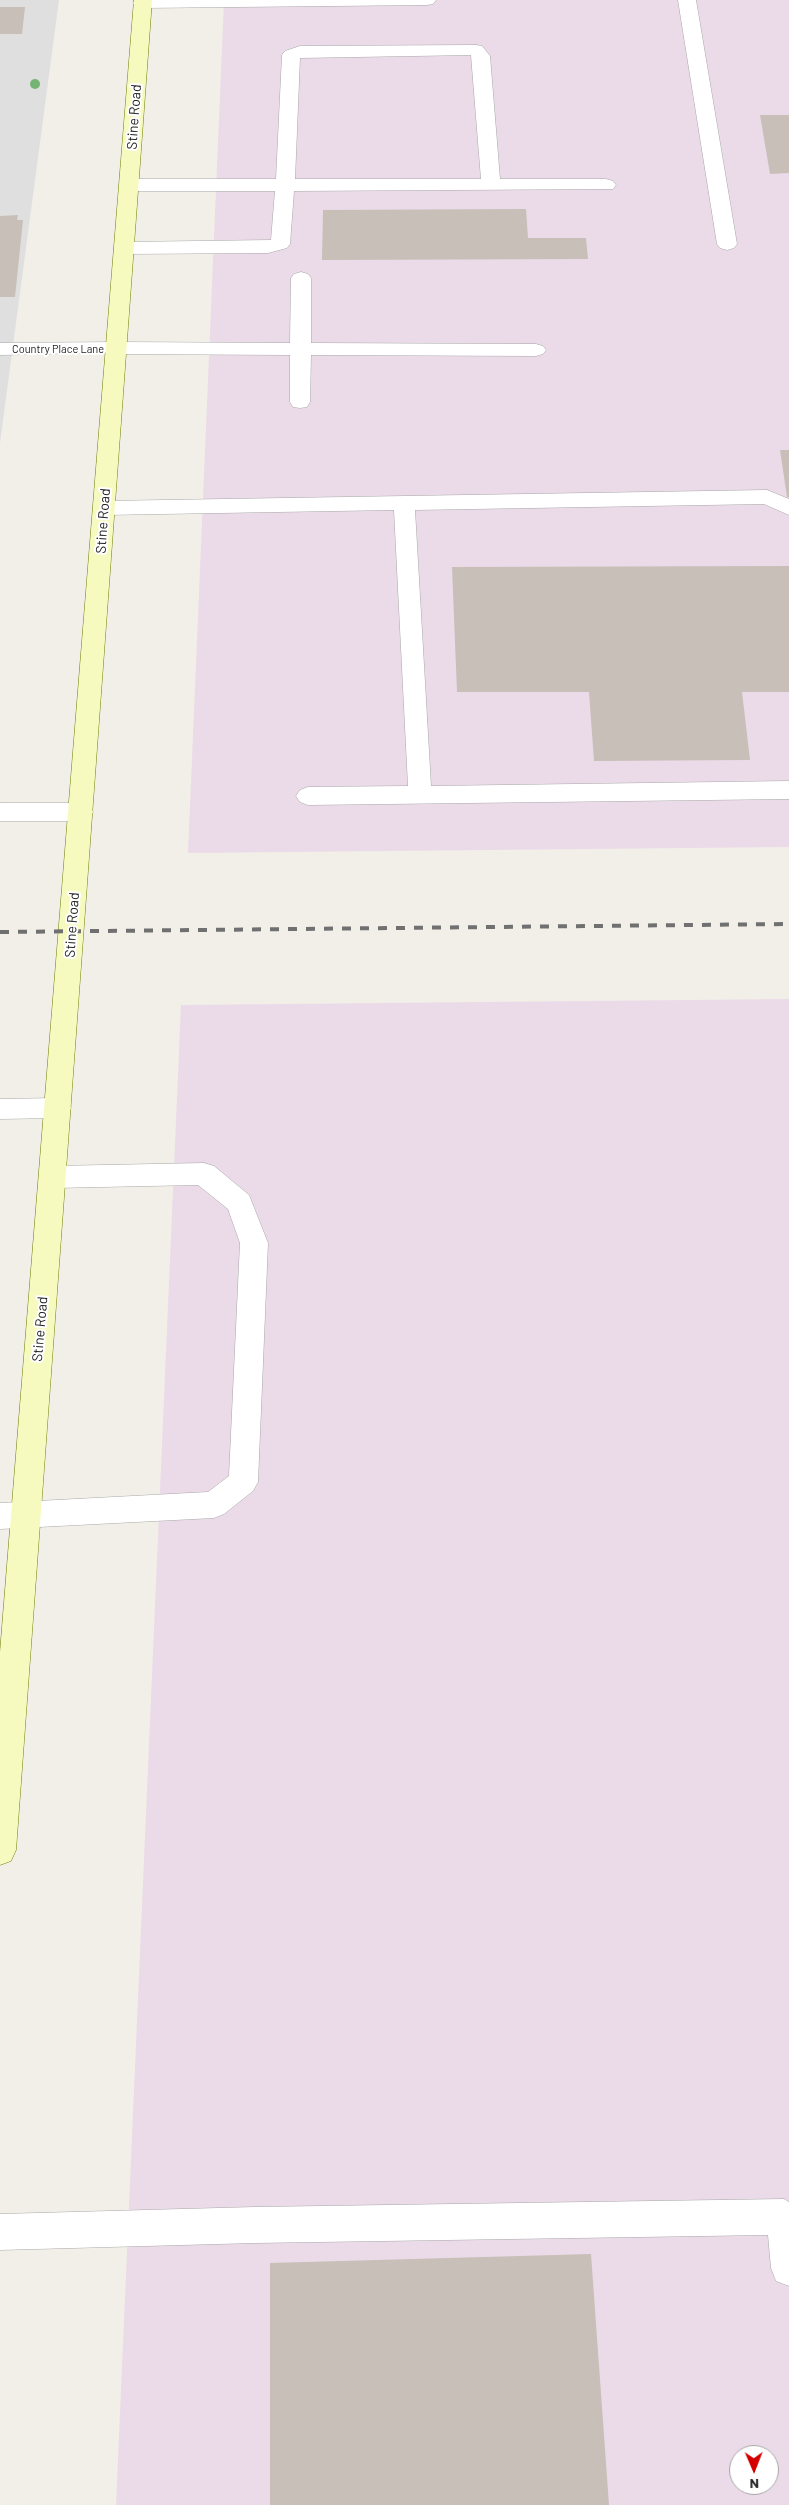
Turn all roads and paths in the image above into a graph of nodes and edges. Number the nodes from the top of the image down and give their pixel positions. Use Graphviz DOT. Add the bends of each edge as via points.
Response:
graph roads {
  1 [pos="427,0"];
  2 [pos="686,0"];
  3 [pos="143,1"];
  4 [pos="491,184"];
  5 [pos="129,185"];
  6 [pos="606,185"];
  7 [pos="285,186"];
  8 [pos="727,244"];
  9 [pos="124,248"];
  10 [pos="302,278"];
  11 [pos="117,348"];
  12 [pos="0,349"];
  13 [pos="300,350"];
  14 [pos="536,350"];
  15 [pos="300,402"];
  16 [pos="404,503"];
  17 [pos="104,508"];
  18 [pos="789,508"];
  19 [pos="789,790"];
  20 [pos="420,795"];
  21 [pos="308,796"];
  22 [pos="0,812"];
  23 [pos="81,812"];
  24 [pos="0,1108"];
  25 [pos="58,1108"];
  26 [pos="52,1177"];
  27 [pos="13,1515"];
  28 [pos="5,1717"];
  29 [pos="0,1850"];
  30 [pos="0,2232"];
  31 [pos="789,2268"];
  1 -- 3 [label="street"];
  2 -- 8 [label="street"];
  3 -- 5 [label="main road, Stine Road"];
  4 -- 6 [label="street"];
  4 -- 7 [label="street"];
  4 -- 7 [label="street" via="482,56 476,50 300,51 291,55"];
  5 -- 7 [label="street"];
  5 -- 9 [label="main road, Stine Road"];
  7 -- 9 [label="street" via="280,244 268,247"];
  9 -- 11 [label="main road, Stine Road"];
  10 -- 13 [label="street"];
  11 -- 12 [label="street, Country Place Lane"];
  11 -- 13 [label="street, Country Place Lane"];
  11 -- 17 [label="main road, Stine Road"];
  13 -- 14 [label="street, Country Place Lane"];
  13 -- 15 [label="street"];
  16 -- 17 [label="street"];
  16 -- 18 [label="street" via="767,497"];
  16 -- 20 [label="street"];
  17 -- 23 [label="main road, Stine Road"];
  19 -- 20 [label="street"];
  20 -- 21 [label="street"];
  22 -- 23 [label="street"];
  23 -- 25 [label="main road, Stine Road"];
  24 -- 25 [label="street"];
  25 -- 26 [label="main road, Stine Road"];
  26 -- 27 [label="main road, Stine Road"];
  26 -- 27 [label="street" via="204,1174 239,1203 254,1243 244,1482 214,1505"];
  27 -- 28 [label="main road, Stine Road"];
  28 -- 29 [label="main road, Stine Road"];
  30 -- 31 [label="street" via="784,2218"];
}
